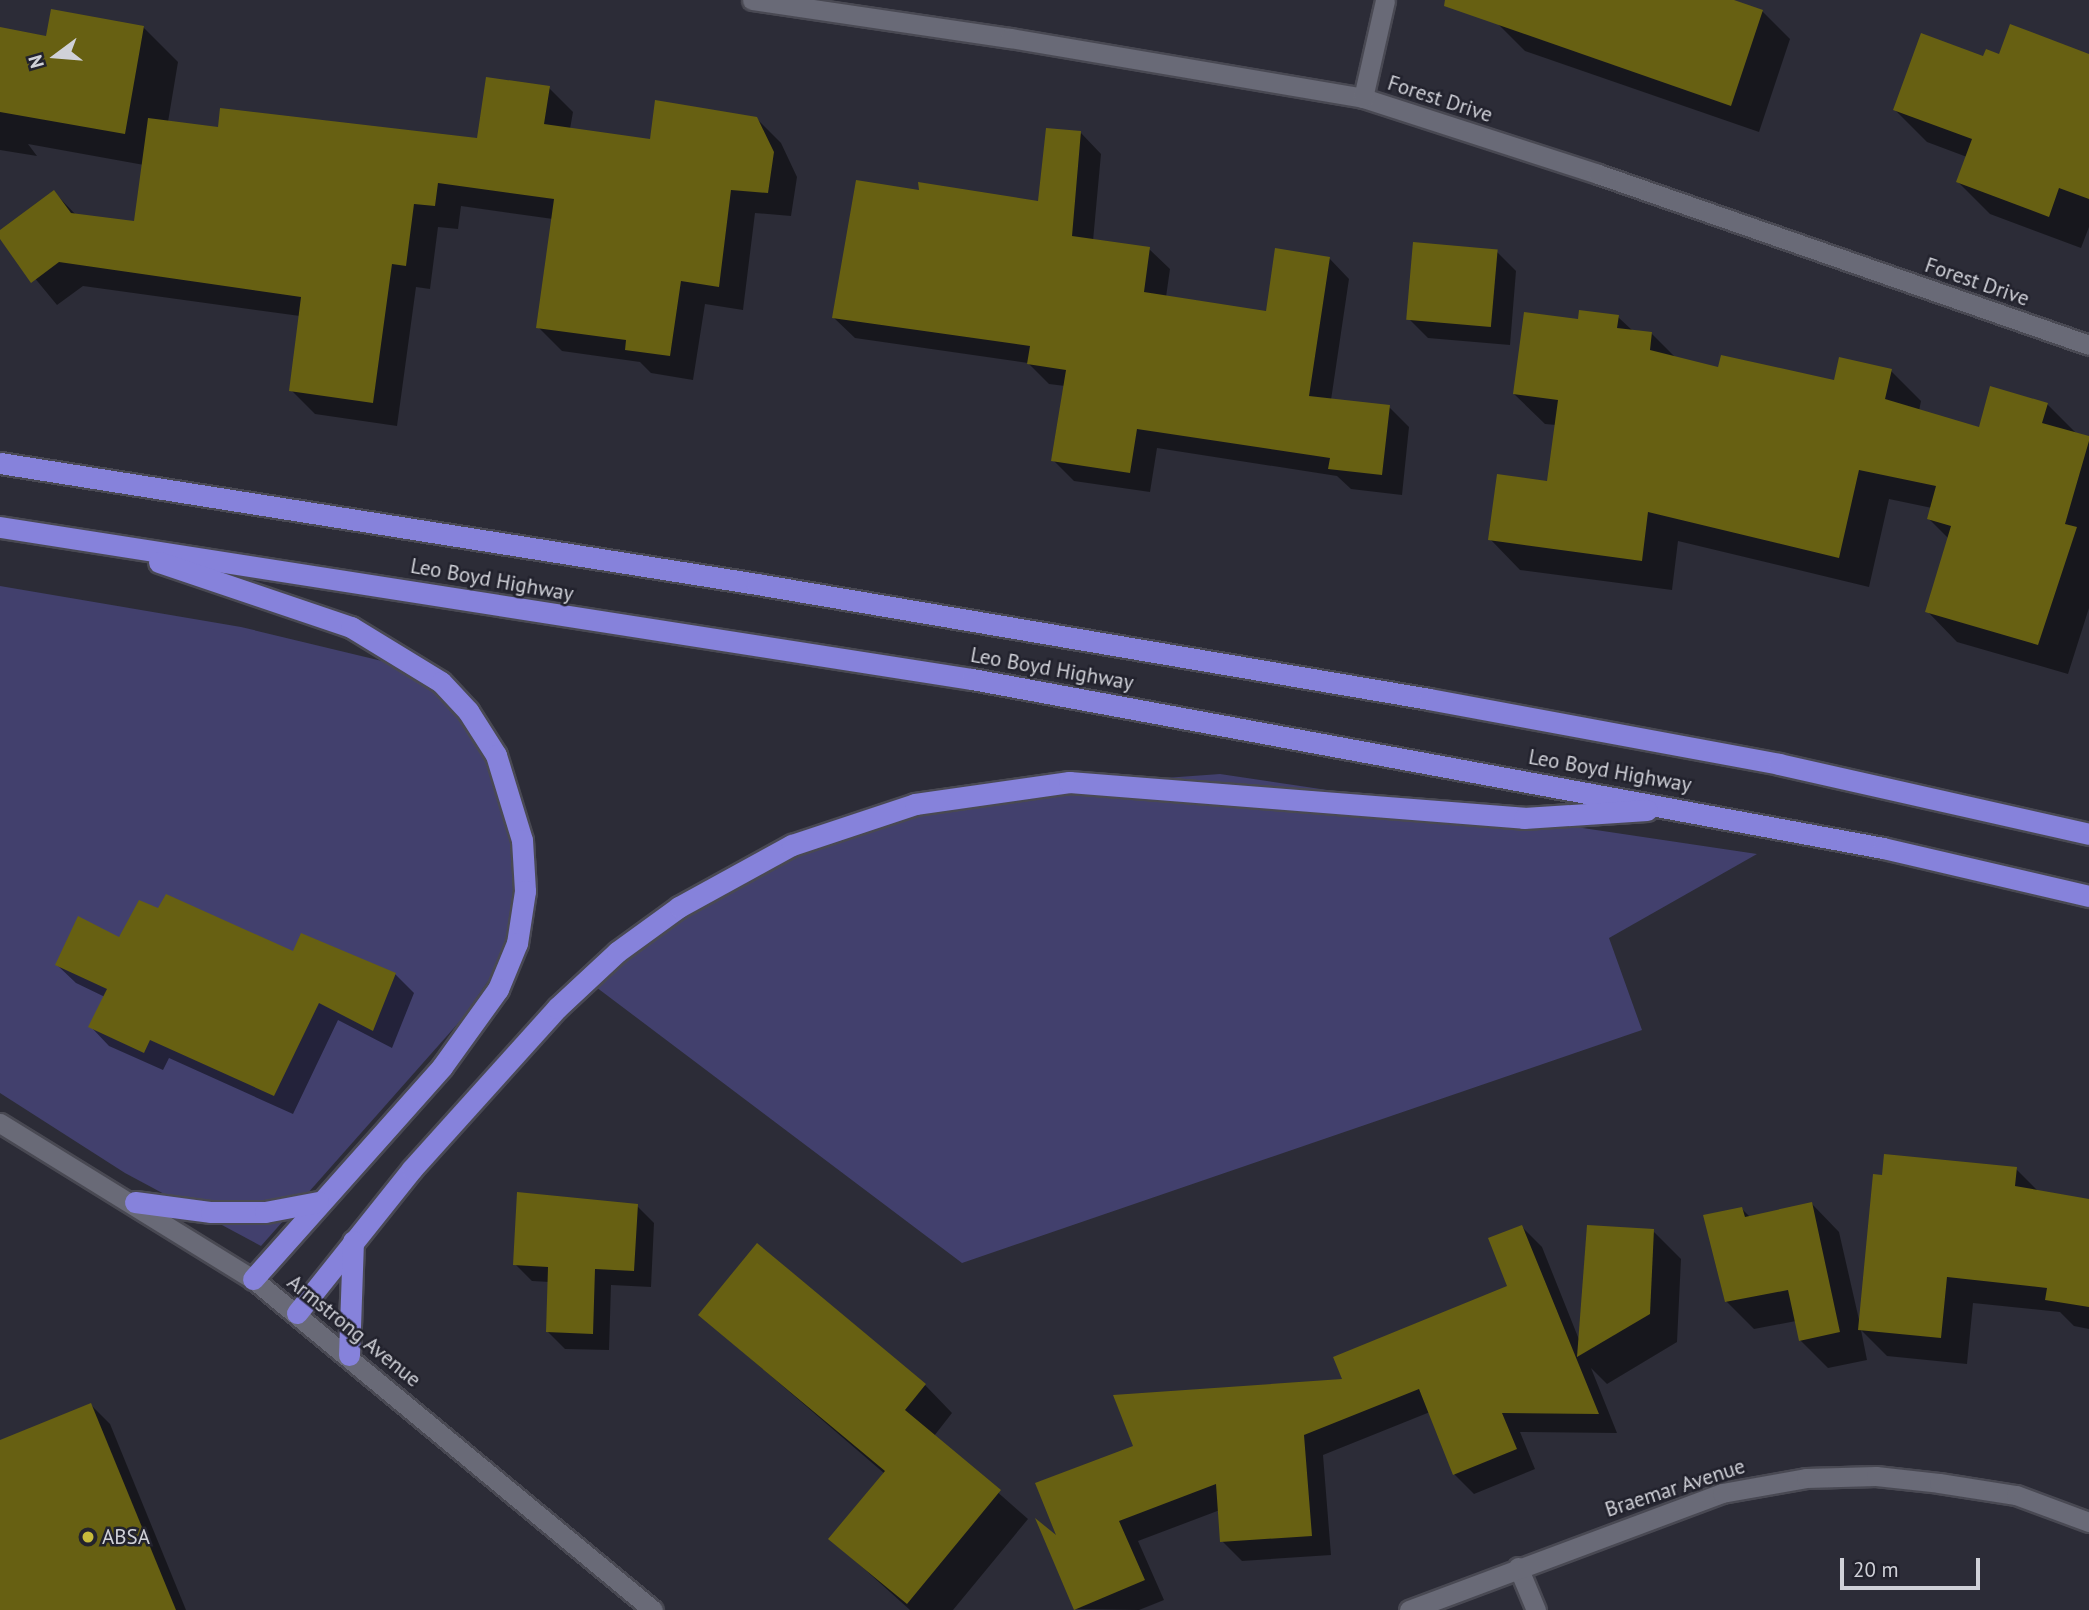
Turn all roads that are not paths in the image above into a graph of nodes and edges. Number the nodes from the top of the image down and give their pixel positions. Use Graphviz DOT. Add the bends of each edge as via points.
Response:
graph roads {
  1 [pos="752,0"];
  2 [pos="1385,0"];
  3 [pos="1363,99"];
  4 [pos="2089,345"];
  5 [pos="0,463"];
  6 [pos="0,527"];
  7 [pos="109,545"];
  8 [pos="1677,808"];
  9 [pos="2089,834"];
  10 [pos="2089,896"];
  11 [pos="0,1123"];
  12 [pos="135,1202"];
  13 [pos="318,1202"];
  14 [pos="353,1241"];
  15 [pos="253,1279"];
  16 [pos="297,1313"];
  17 [pos="349,1355"];
  18 [pos="2089,1522"];
  19 [pos="1518,1567"];
  20 [pos="653,1610"];
  21 [pos="1409,1610"];
  22 [pos="1536,1610"];
  1 -- 3 [label="street, Forest Drive" via="1024,40"];
  2 -- 3 [label="street"];
  3 -- 4 [label="street, Forest Drive" via="1598,174"];
  5 -- 9 [label="highway, Leo Boyd Highway" via="1429,698 1779,764"];
  6 -- 7 [label="highway, Leo Boyd Highway"];
  7 -- 8 [label="highway, Leo Boyd Highway" via="972,679"];
  7 -- 13 [label="highway" via="351,627 395,650 440,682 468,711 496,755 511,793 522,839 525,891 517,943 498,989 442,1067"];
  8 -- 10 [label="highway, Leo Boyd Highway" via="1883,848"];
  8 -- 14 [label="highway" via="1524,818 1069,782 955,795 854,823 792,845 732,875 617,952 557,1008"];
  11 -- 12 [label="street, Armstrong Avenue"];
  12 -- 13 [label="highway" via="211,1212 265,1212"];
  12 -- 15 [label="street, Armstrong Avenue"];
  13 -- 15 [label="highway"];
  14 -- 16 [label="highway"];
  14 -- 17 [label="highway"];
  15 -- 16 [label="street, Armstrong Avenue"];
  16 -- 17 [label="street, Armstrong Avenue"];
  17 -- 20 [label="street, Armstrong Avenue"];
  18 -- 19 [label="street, Braemar Avenue" via="2015,1495 1939,1483 1876,1476 1806,1478 1722,1493"];
  19 -- 21 [label="street, Braemar Avenue"];
  19 -- 22 [label="street"];
}
